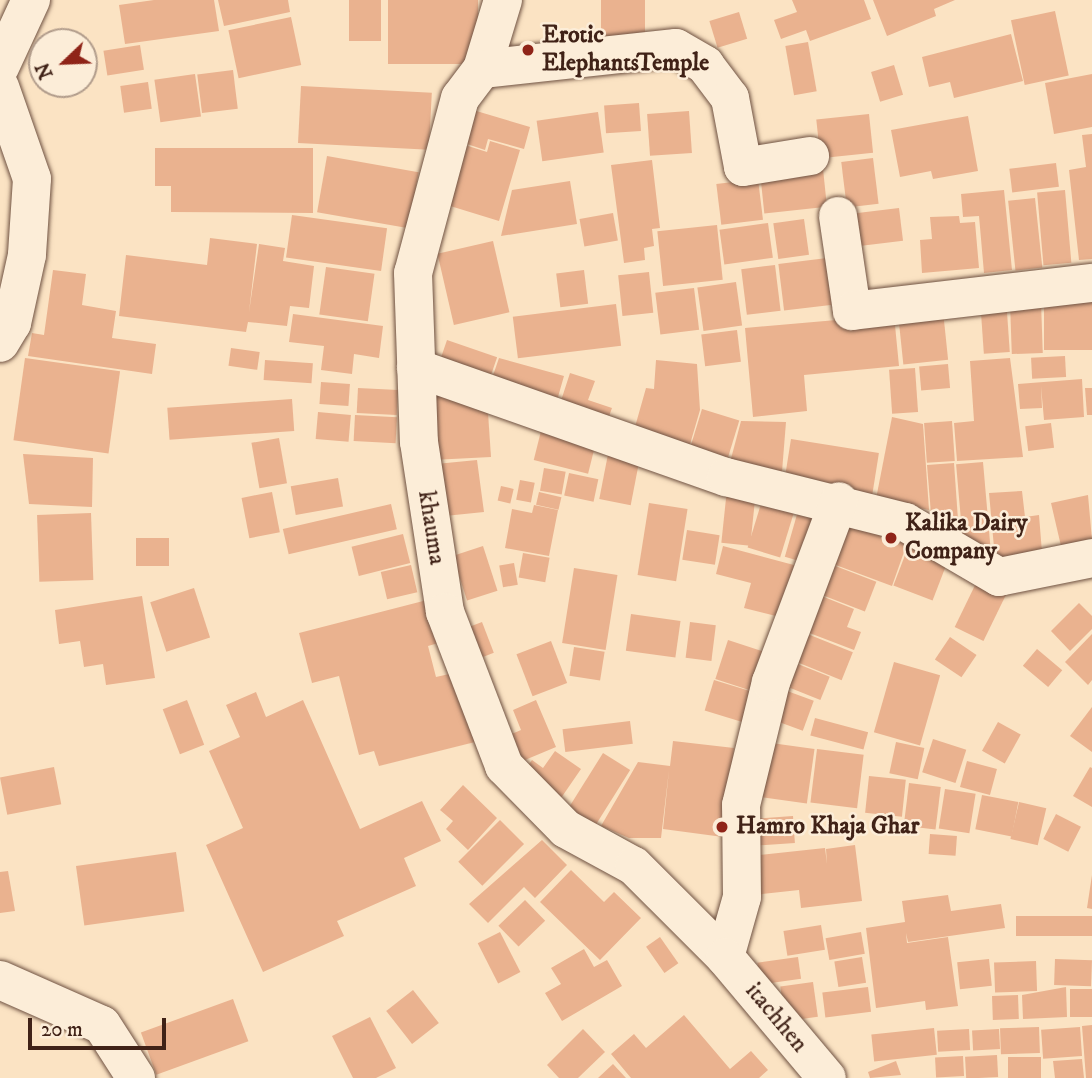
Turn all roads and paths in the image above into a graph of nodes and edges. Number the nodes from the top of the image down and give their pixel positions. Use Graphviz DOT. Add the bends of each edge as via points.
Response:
graph roads {
  1 [pos="31,0"];
  2 [pos="503,0"];
  3 [pos="0,67"];
  4 [pos="482,69"];
  5 [pos="0,87"];
  6 [pos="810,156"];
  7 [pos="838,216"];
  8 [pos="1092,283"];
  9 [pos="0,343"];
  10 [pos="416,368"];
  11 [pos="838,501"];
  12 [pos="1092,558"];
  13 [pos="725,957"];
  14 [pos="0,980"];
  15 [pos="136,1078"];
  16 [pos="827,1078"];
  1 -- 3 [label="street"];
  2 -- 4 [label="street, khauma"];
  4 -- 6 [label="street" via="676,48 705,65 730,98 743,167"];
  4 -- 10 [label="street, khauma" via="460,98 415,260"];
  5 -- 9 [label="street" via="32,179 27,255 12,323"];
  7 -- 8 [label="street" via="852,311"];
  10 -- 11 [label="street" via="726,477"];
  10 -- 13 [label="street, khauma" via="429,527 445,612 503,766 566,829 634,866"];
  11 -- 12 [label="street" via="905,522 999,577"];
  11 -- 13 [label="street" via="771,682 741,805 742,897"];
  13 -- 16 [label="street, itachhen"];
  14 -- 15 [label="street" via="102,1025"];
}
